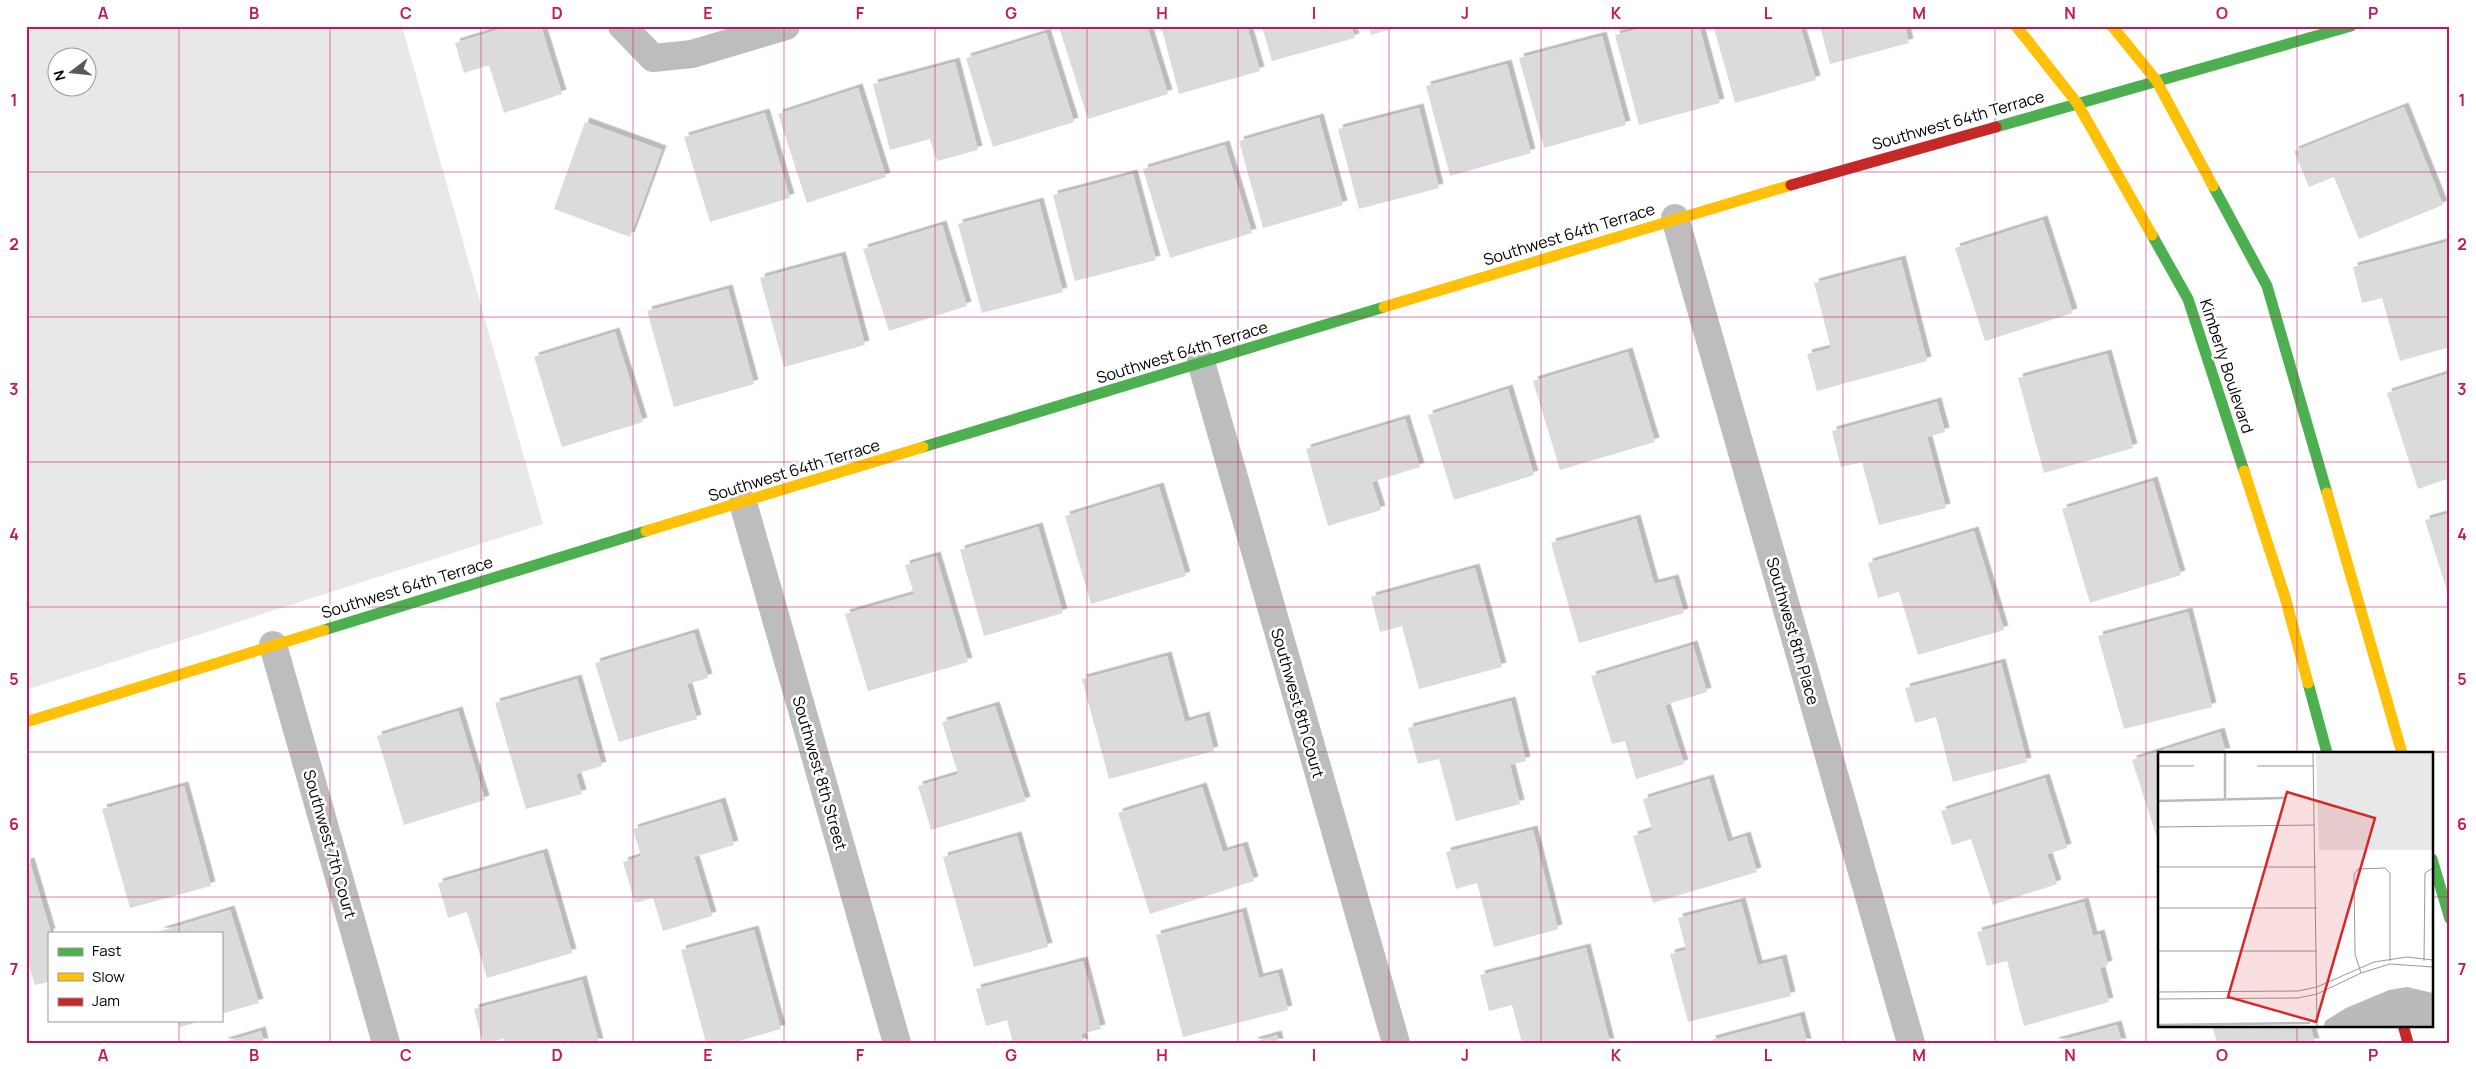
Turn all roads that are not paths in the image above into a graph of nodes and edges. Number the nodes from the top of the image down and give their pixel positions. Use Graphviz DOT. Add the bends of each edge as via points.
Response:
graph roads {
  1 [pos="622,26"];
  2 [pos="786,26"];
  3 [pos="2016,26"];
  4 [pos="2112,26"];
  5 [pos="2351,26"];
  6 [pos="2156,80"];
  7 [pos="2077,103"];
  8 [pos="1676,218"];
  9 [pos="1201,362"];
  10 [pos="743,503"];
  11 [pos="273,645"];
  12 [pos="26,722"];
  13 [pos="2327,752"];
  14 [pos="2402,752"];
  15 [pos="2434,866"];
  16 [pos="2445,903"];
  17 [pos="2434,906"];
  18 [pos="2450,919"];
  19 [pos="2403,1026"];
  20 [pos="386,1043"];
  21 [pos="897,1043"];
  22 [pos="1396,1043"];
  23 [pos="1911,1043"];
  24 [pos="2408,1043"];
  1 -- 2 [label="street" via="653,58 692,54"];
  3 -- 7 [label="street, Kimberly Boulevard"];
  4 -- 6 [label="street"];
  5 -- 6 [label="street, Southwest 64th Terrace"];
  6 -- 7 [label="street, Southwest 64th Terrace"];
  6 -- 14 [label="street" via="2267,286"];
  7 -- 8 [label="street, Southwest 64th Terrace"];
  7 -- 13 [label="street, Kimberly Boulevard" via="2188,299 2285,597"];
  8 -- 9 [label="street, Southwest 64th Terrace"];
  8 -- 23 [label="street, Southwest 8th Place"];
  9 -- 10 [label="street, Southwest 64th Terrace"];
  9 -- 22 [label="street, Southwest 8th Court"];
  10 -- 11 [label="street, Southwest 64th Terrace"];
  10 -- 21 [label="street, Southwest 8th Street"];
  11 -- 12 [label="street, Southwest 64th Terrace"];
  11 -- 20 [label="street, Southwest 7th Court"];
  15 -- 16 [label="street"];
  16 -- 17 [label="street"];
  16 -- 18 [label="street"];
  19 -- 24 [label="street"];
}
